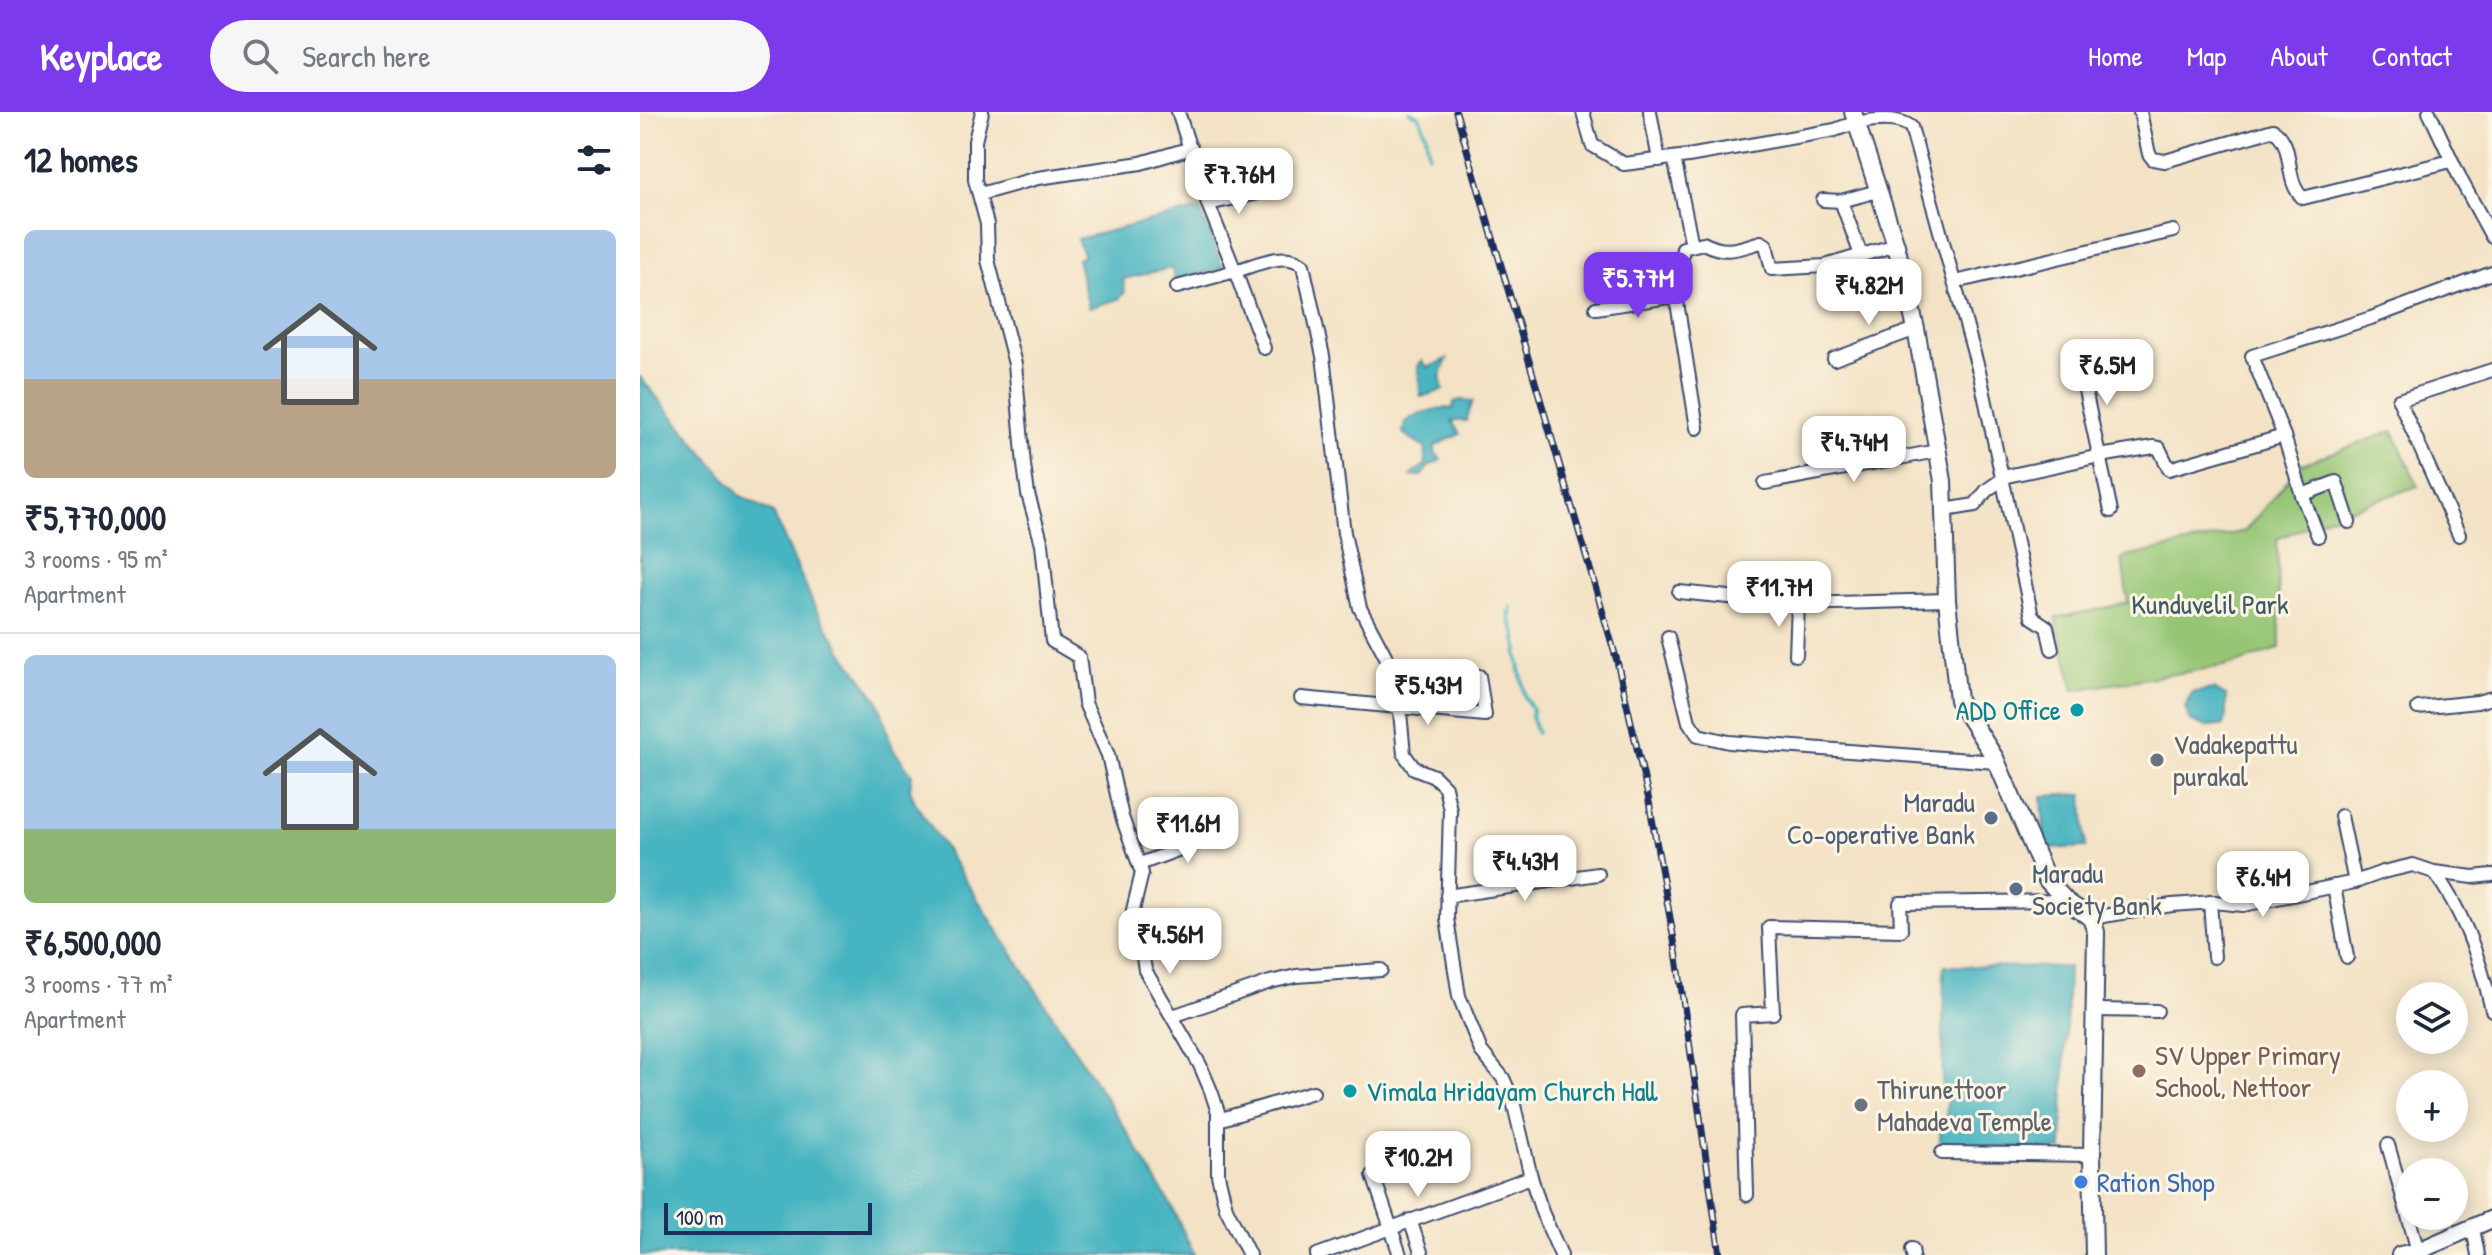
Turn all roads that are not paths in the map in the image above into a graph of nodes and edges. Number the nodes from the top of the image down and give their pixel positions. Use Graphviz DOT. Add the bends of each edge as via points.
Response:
graph roads {
  1 [pos="982,112"];
  2 [pos="1178,112"];
  3 [pos="1583,112"];
  4 [pos="1650,112"];
  5 [pos="2140,112"];
  6 [pos="2429,112"];
  7 [pos="1854,116"];
  8 [pos="1191,148"];
  9 [pos="1674,158"];
  10 [pos="1659,160"];
  11 [pos="2451,161"];
  12 [pos="1878,191"];
  13 [pos="1263,192"];
  14 [pos="980,194"];
  15 [pos="1823,200"];
  16 [pos="1841,201"];
  17 [pos="1208,204"];
  18 [pos="2486,214"];
  19 [pos="2173,231"];
  20 [pos="2492,237"];
  21 [pos="1692,245"];
  22 [pos="1896,245"];
  23 [pos="1861,255"];
  24 [pos="1235,271"];
  25 [pos="2492,273"];
  26 [pos="1955,282"];
  27 [pos="1177,287"];
  28 [pos="1676,296"];
  29 [pos="1596,308"];
  30 [pos="1916,329"];
  31 [pos="1264,348"];
  32 [pos="1834,359"];
  33 [pos="2080,367"];
  34 [pos="2492,370"];
  35 [pos="1697,428"];
  36 [pos="2284,436"];
  37 [pos="1937,451"];
  38 [pos="2100,456"];
  39 [pos="2003,478"];
  40 [pos="1765,483"];
  41 [pos="2302,495"];
  42 [pos="1945,510"];
  43 [pos="2111,511"];
  44 [pos="2349,522"];
  45 [pos="2459,535"];
  46 [pos="2318,536"];
  47 [pos="1679,592"];
  48 [pos="1947,600"];
  49 [pos="1798,604"];
  50 [pos="1668,637"];
  51 [pos="2052,649"];
  52 [pos="1796,655"];
  53 [pos="1479,676"];
  54 [pos="1301,698"];
  55 [pos="2492,698"];
  56 [pos="1399,706"];
  57 [pos="2418,708"];
  58 [pos="1996,762"];
  59 [pos="2341,816"];
  60 [pos="1223,833"];
  61 [pos="1140,864"];
  62 [pos="2434,872"];
  63 [pos="1598,874"];
  64 [pos="2492,875"];
  65 [pos="2355,882"];
  66 [pos="2334,886"];
  67 [pos="1447,896"];
  68 [pos="2066,901"];
  69 [pos="2210,902"];
  70 [pos="2091,918"];
  71 [pos="2214,957"];
  72 [pos="2347,957"];
  73 [pos="1381,970"];
  74 [pos="2095,1010"];
  75 [pos="2492,1010"];
  76 [pos="2157,1011"];
  77 [pos="1173,1016"];
  78 [pos="1313,1092"];
  79 [pos="1218,1120"];
  80 [pos="2388,1145"];
  81 [pos="1942,1153"];
  82 [pos="2092,1155"];
  83 [pos="1373,1175"];
  84 [pos="1531,1177"];
  85 [pos="1747,1195"];
  86 [pos="2492,1219"];
  87 [pos="1410,1220"];
  88 [pos="1390,1227"];
  89 [pos="2473,1228"];
  90 [pos="2418,1251"];
  91 [pos="1249,1255"];
  92 [pos="1317,1255"];
  93 [pos="1400,1255"];
  94 [pos="1422,1255"];
  95 [pos="1561,1255"];
  96 [pos="2094,1255"];
  97 [pos="2400,1255"];
  98 [pos="2478,1255"];
  1 -- 14 [label="street" via="974,153"];
  2 -- 8 [label="street"];
  3 -- 10 [label="street" via="1592,145 1624,164"];
  4 -- 10 [label="street"];
  5 -- 11 [label="street" via="2149,154 2165,161 2273,130 2282,136 2296,191 2303,198"];
  6 -- 11 [label="street"];
  7 -- 9 [label="street" via="1835,130"];
  7 -- 12 [label="street"];
  7 -- 26 [label="street" via="1904,121 1911,127"];
  8 -- 14 [label="street" via="1141,163 1038,178"];
  8 -- 17 [label="street"];
  9 -- 10 [label="street"];
  9 -- 21 [label="street"];
  11 -- 18 [label="street"];
  12 -- 16 [label="street"];
  12 -- 22 [label="street"];
  13 -- 17 [label="street"];
  14 -- 61 [label="street" via="988,260 1015,364 1024,465 1042,544 1052,641 1079,657 1085,703 1108,755 1122,817"];
  15 -- 16 [label="street"];
  16 -- 23 [label="street"];
  17 -- 24 [label="street"];
  18 -- 20 [label="street"];
  19 -- 26 [label="street"];
  21 -- 23 [label="street" via="1727,251 1761,242 1772,269 1825,266"];
  21 -- 28 [label="street" via="1683,248"];
  22 -- 23 [label="street"];
  22 -- 30 [label="street"];
  24 -- 27 [label="street"];
  24 -- 31 [label="street"];
  24 -- 56 [label="street" via="1284,257 1303,265 1323,356 1350,567 1360,608 1386,657"];
  25 -- 36 [label="street" via="2252,356"];
  26 -- 39 [label="street"];
  28 -- 29 [label="street"];
  28 -- 35 [label="street"];
  30 -- 32 [label="street"];
  30 -- 37 [label="street"];
  33 -- 38 [label="street"];
  34 -- 45 [label="street" via="2399,400"];
  36 -- 38 [label="street" via="2169,469 2154,447"];
  36 -- 41 [label="street"];
  37 -- 40 [label="street"];
  37 -- 42 [label="street"];
  38 -- 39 [label="street"];
  38 -- 43 [label="street"];
  39 -- 42 [label="street" via="1975,505"];
  39 -- 51 [label="street" via="2032,617 2047,627"];
  41 -- 44 [label="street" via="2336,482"];
  41 -- 46 [label="street"];
  42 -- 48 [label="street"];
  47 -- 49 [label="street"];
  48 -- 49 [label="street"];
  48 -- 58 [label="street" via="1958,700"];
  49 -- 52 [label="street"];
  50 -- 58 [label="street" via="1689,722 1698,735 1729,742"];
  53 -- 56 [label="street" via="1485,715"];
  54 -- 56 [label="street"];
  55 -- 57 [label="street"];
  56 -- 67 [label="street" via="1404,754 1414,768 1445,787 1450,810"];
  58 -- 68 [label="street" via="2047,880"];
  59 -- 65 [label="street"];
  60 -- 61 [label="street"];
  61 -- 77 [label="street" via="1133,910 1140,950 1145,970"];
  62 -- 64 [label="street"];
  62 -- 65 [label="street" via="2413,865"];
  62 -- 75 [label="street" via="2483,969"];
  63 -- 67 [label="street"];
  65 -- 66 [label="street"];
  66 -- 69 [label="street" via="2243,905"];
  66 -- 72 [label="street"];
  67 -- 84 [label="street" via="1459,996 1481,1051 1513,1101"];
  68 -- 70 [label="street"];
  68 -- 85 [label="street" via="1900,903 1901,930 1769,927 1773,1013 1742,1015"];
  69 -- 70 [label="street"];
  69 -- 71 [label="street"];
  70 -- 74 [label="street" via="2096,932"];
  73 -- 77 [label="street" via="1296,976"];
  74 -- 76 [label="street"];
  74 -- 82 [label="street"];
  77 -- 79 [label="street" via="1200,1065"];
  78 -- 79 [label="street"];
  79 -- 91 [label="street" via="1218,1175 1226,1208"];
  80 -- 90 [label="street"];
  81 -- 82 [label="street"];
  82 -- 96 [label="street"];
  83 -- 88 [label="street"];
  84 -- 87 [label="street"];
  84 -- 95 [label="street"];
  86 -- 89 [label="street"];
  87 -- 88 [label="street"];
  87 -- 94 [label="street"];
  88 -- 92 [label="street"];
  88 -- 93 [label="street"];
  89 -- 90 [label="street"];
  89 -- 98 [label="street"];
  90 -- 97 [label="street"];
}
